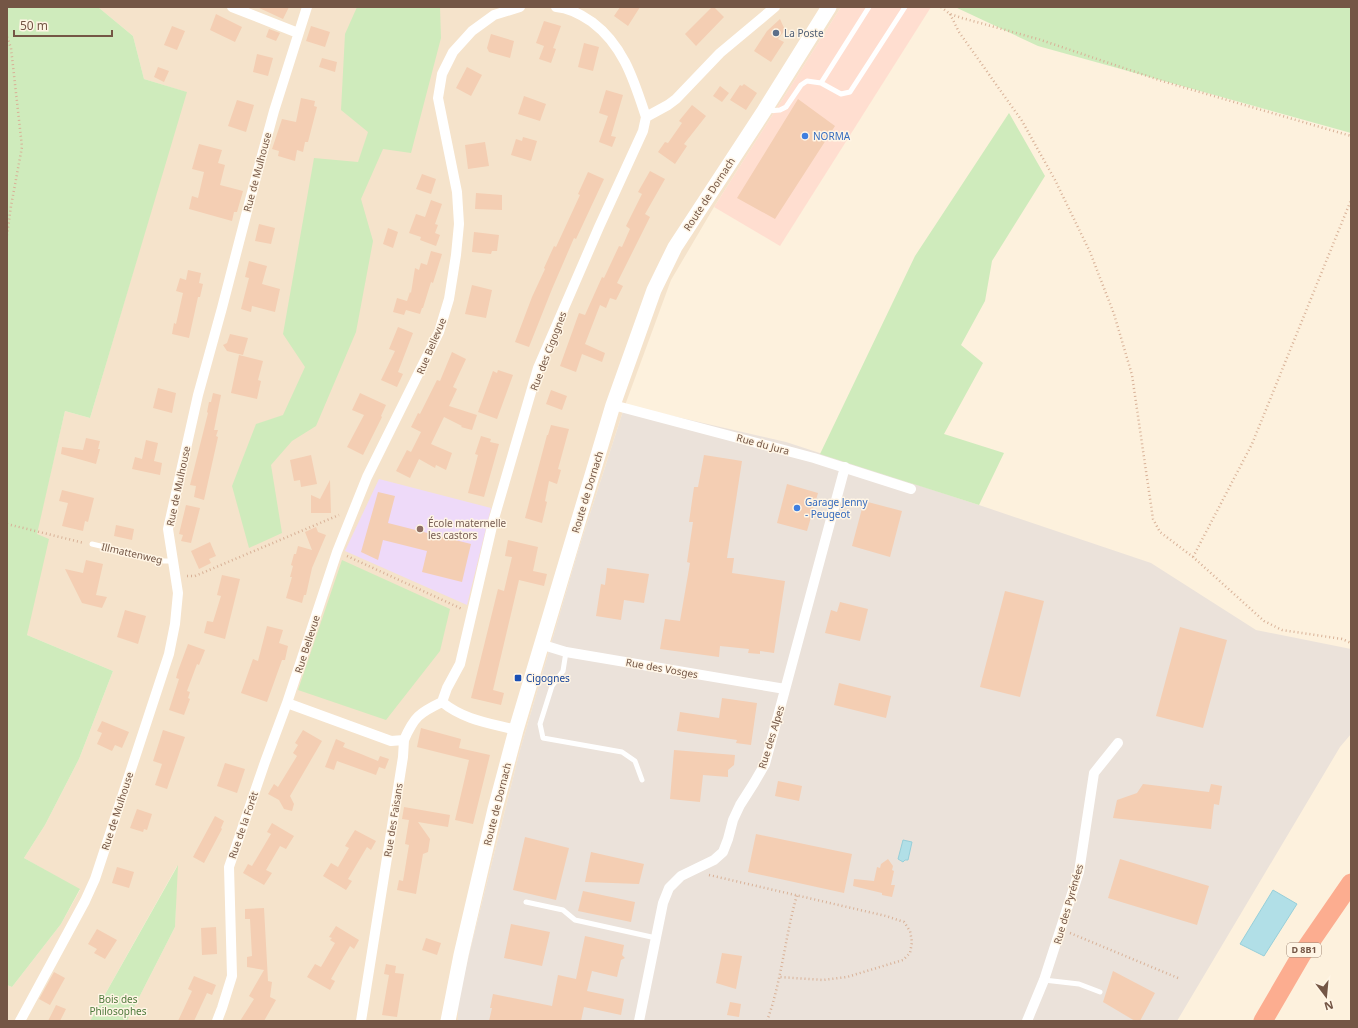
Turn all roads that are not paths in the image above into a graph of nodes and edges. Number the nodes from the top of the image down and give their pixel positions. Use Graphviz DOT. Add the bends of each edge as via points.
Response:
graph roads {
  1 [pos="232,7"];
  2 [pos="307,7"];
  3 [pos="520,7"];
  4 [pos="560,7"];
  5 [pos="775,7"];
  6 [pos="829,7"];
  7 [pos="869,7"];
  8 [pos="905,7"];
  9 [pos="298,33"];
  10 [pos="821,82"];
  11 [pos="764,111"];
  12 [pos="646,116"];
  13 [pos="613,405"];
  14 [pos="845,467"];
  15 [pos="911,488"];
  16 [pos="92,544"];
  17 [pos="172,561"];
  18 [pos="540,644"];
  19 [pos="566,652"];
  20 [pos="785,688"];
  21 [pos="442,702"];
  22 [pos="287,703"];
  23 [pos="516,730"];
  24 [pos="404,740"];
  25 [pos="1118,743"];
  26 [pos="642,780"];
  27 [pos="1351,883"];
  28 [pos="526,902"];
  29 [pos="656,938"];
  30 [pos="1044,980"];
  31 [pos="1100,992"];
  32 [pos="20,1021"];
  33 [pos="217,1021"];
  34 [pos="361,1021"];
  35 [pos="448,1021"];
  36 [pos="640,1021"];
  37 [pos="1027,1021"];
  38 [pos="1263,1021"];
  1 -- 9 [label="street"];
  2 -- 9 [label="street, Rue de Mulhouse"];
  3 -- 22 [label="street, Rue Bellevue" via="494,16 472,31 453,52 442,74 438,98 457,192 459,224 449,300 438,332 367,477 351,516"];
  4 -- 12 [label="street" via="582,15 601,29 615,44 627,65"];
  5 -- 12 [label="street" via="720,53 676,99"];
  6 -- 11 [label="main road, Route de Dornach"];
  7 -- 10 [label="lane"];
  8 -- 10 [label="lane" via="850,92 841,94"];
  9 -- 17 [label="street, Rue de Mulhouse" via="274,111 198,395 168,529"];
  10 -- 11 [label="lane" via="807,81 801,85 786,107"];
  11 -- 13 [label="main road, Route de Dornach" via="674,247 654,290"];
  12 -- 21 [label="street, Rue des Cigognes" via="643,131 538,368 493,522 460,664"];
  13 -- 14 [label="street, Rue du Jura"];
  13 -- 18 [label="main road, Route de Dornach"];
  14 -- 15 [label="street, Rue du Jura"];
  14 -- 20 [label="street, Rue des Alpes"];
  16 -- 17 [label="lane, Illmattenweg"];
  17 -- 32 [label="street, Rue de Mulhouse" via="178,593 167,661 95,879"];
  18 -- 19 [label="street, Rue des Vosges"];
  18 -- 23 [label="main road, Route de Dornach"];
  19 -- 20 [label="street, Rue des Vosges"];
  19 -- 26 [label="lane" via="563,671 552,686 540,724 543,738 622,752 635,761"];
  20 -- 29 [label="street, Rue des Alpes" via="764,764 740,805 722,852 714,860 680,876 669,888"];
  21 -- 23 [label="street" via="467,718"];
  21 -- 24 [label="street" via="417,716"];
  22 -- 24 [label="street" via="391,741"];
  22 -- 33 [label="street, Rue de la Forêt" via="264,762 229,867 232,976"];
  23 -- 35 [label="main road, Route de Dornach" via="495,809"];
  24 -- 34 [label="street, Rue des Faisans"];
  25 -- 30 [label="street, Rue des Pyrénées" via="1094,773 1079,872"];
  27 -- 38 [label="highway, D 8B1" via="1302,954"];
  28 -- 29 [label="lane" via="563,910 575,920"];
  29 -- 36 [label="street, Rue des Alpes"];
  30 -- 31 [label="lane" via="1079,984"];
  30 -- 37 [label="street, Rue des Pyrénées"];
}
